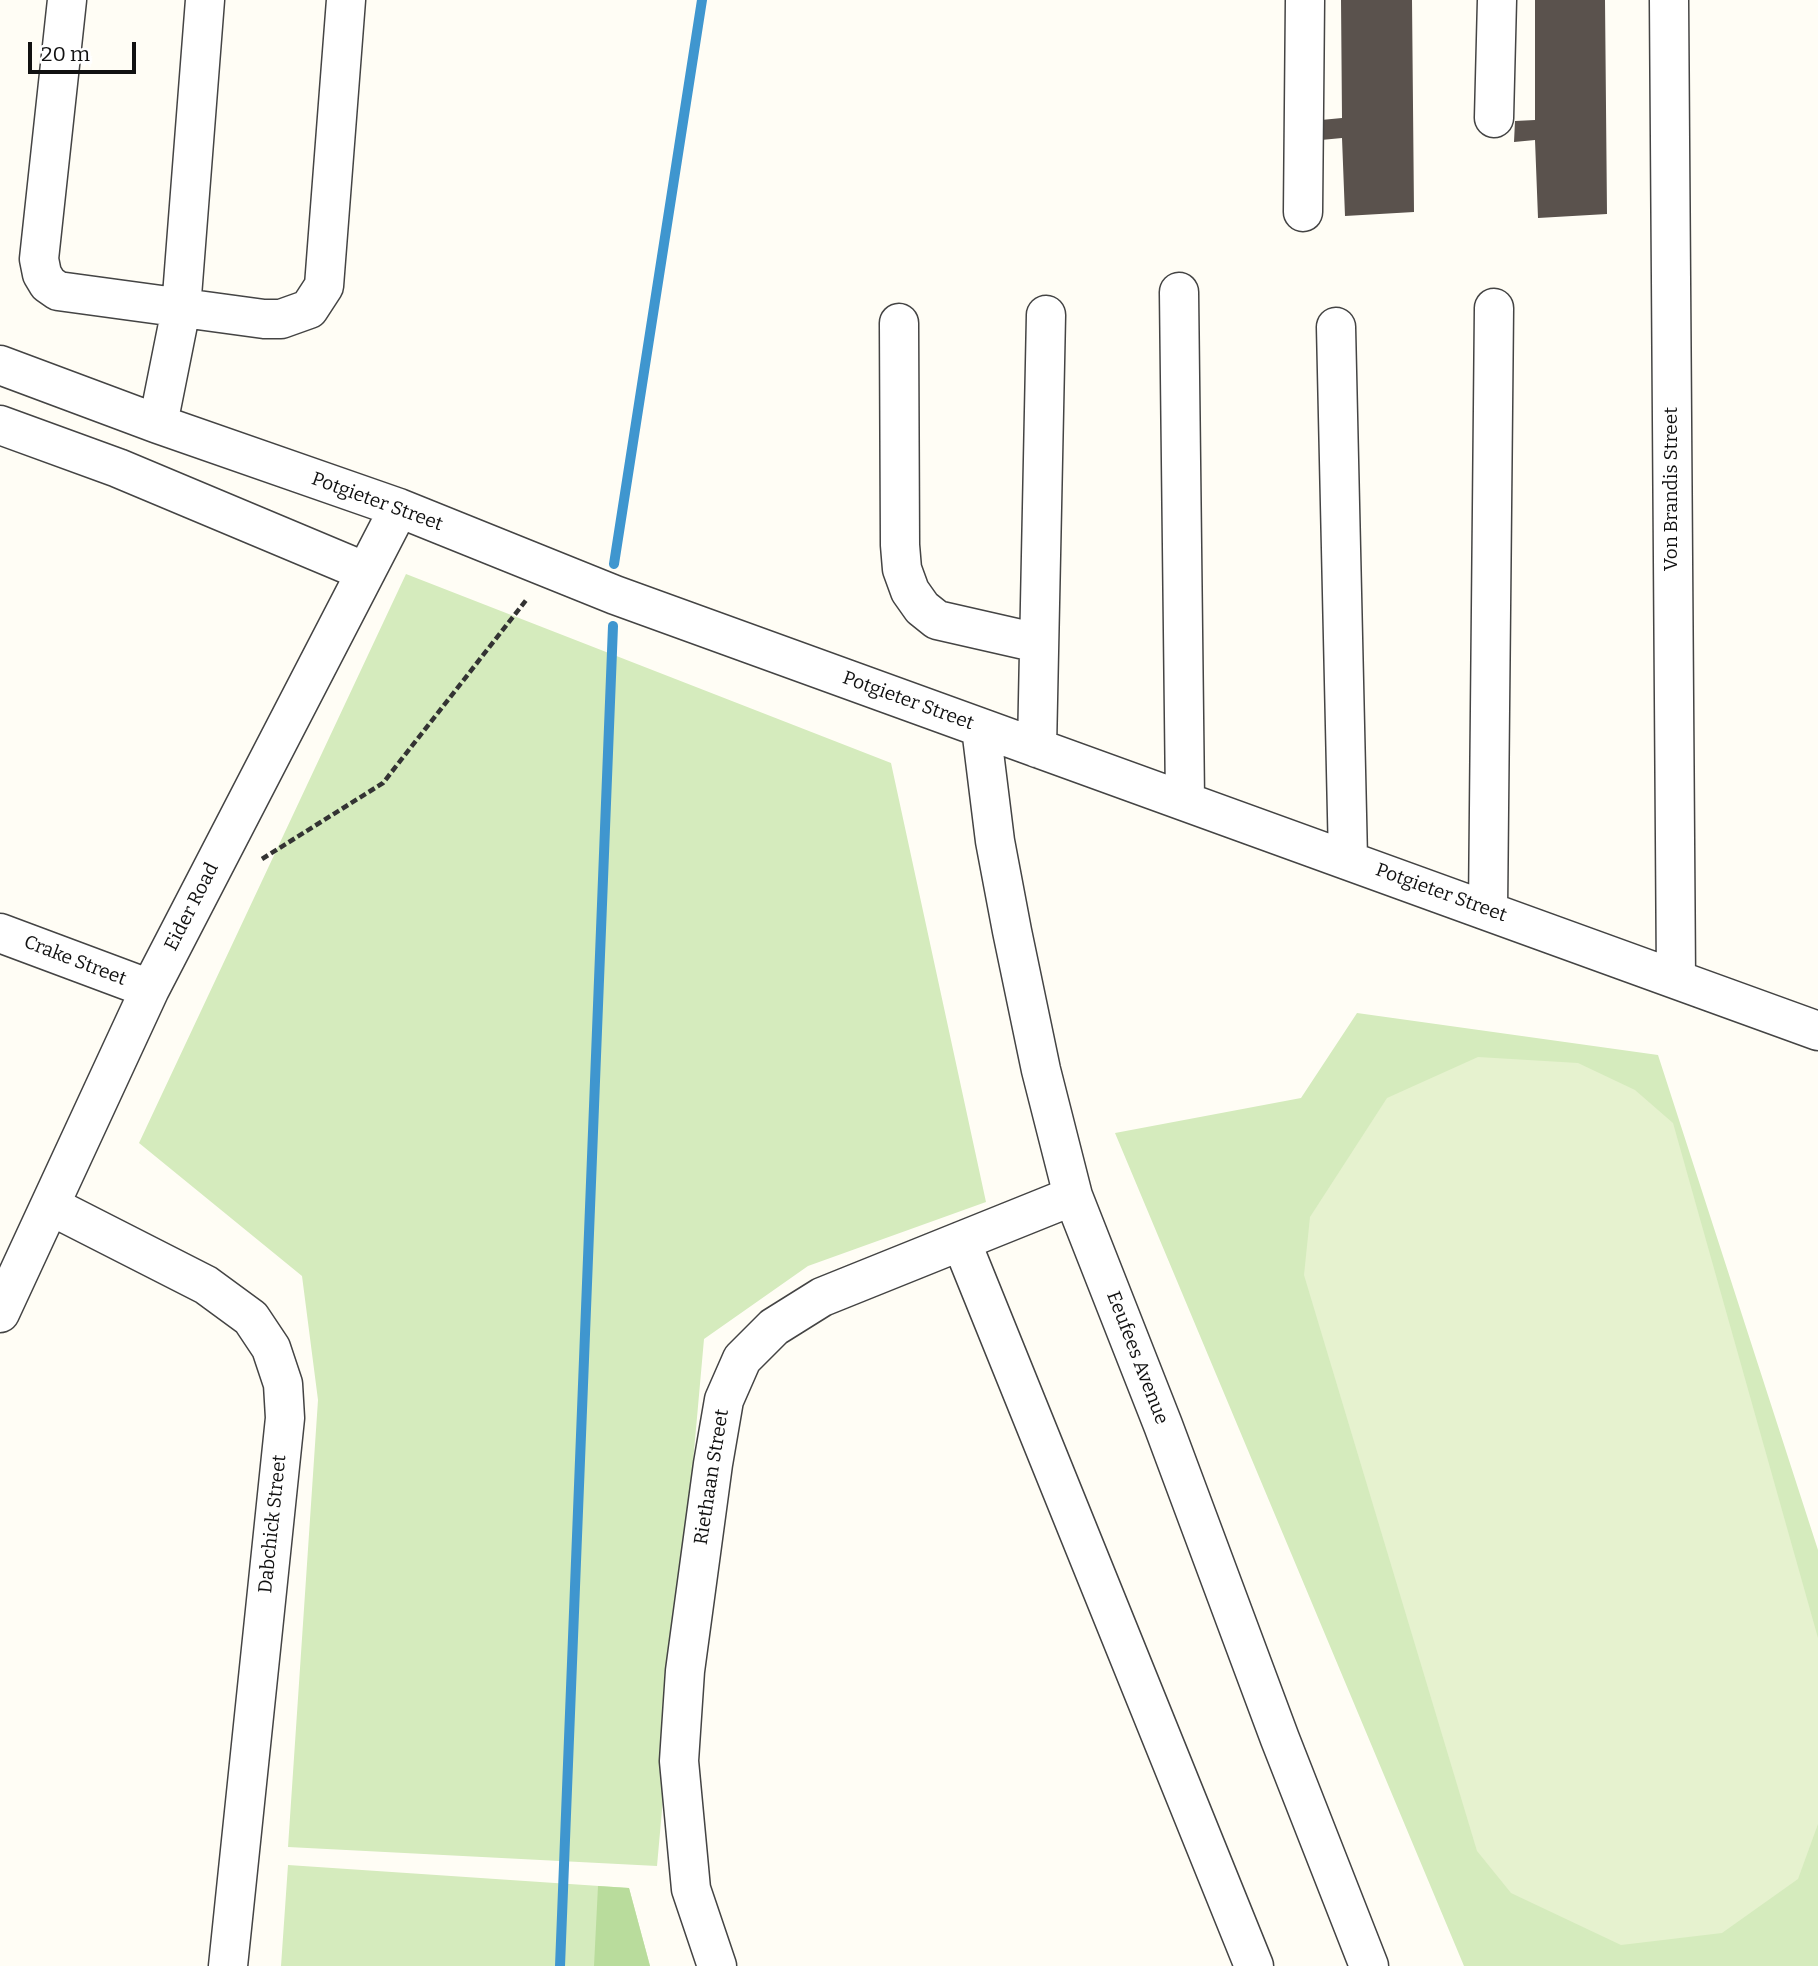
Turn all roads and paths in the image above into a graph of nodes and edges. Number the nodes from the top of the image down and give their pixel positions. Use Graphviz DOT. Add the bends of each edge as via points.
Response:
graph roads {
  1 [pos="66,0"];
  2 [pos="205,0"];
  3 [pos="346,0"];
  4 [pos="1305,0"];
  5 [pos="1497,0"];
  6 [pos="1669,0"];
  7 [pos="1494,118"];
  8 [pos="1303,212"];
  9 [pos="1179,292"];
  10 [pos="1494,308"];
  11 [pos="181,309"];
  12 [pos="1046,315"];
  13 [pos="899,323"];
  14 [pos="1336,327"];
  15 [pos="0,365"];
  16 [pos="158,424"];
  17 [pos="0,425"];
  18 [pos="399,508"];
  19 [pos="551,568"];
  20 [pos="366,572"];
  21 [pos="1038,643"];
  22 [pos="981,728"];
  23 [pos="1038,748"];
  24 [pos="1185,800"];
  25 [pos="1348,859"];
  26 [pos="254,864"];
  27 [pos="1488,910"];
  28 [pos="0,933"];
  29 [pos="1676,978"];
  30 [pos="150,989"];
  31 [pos="1818,1031"];
  32 [pos="1073,1196"];
  33 [pos="51,1206"];
  34 [pos="961,1241"];
  35 [pos="0,1313"];
  36 [pos="229,1966"];
  37 [pos="717,1966"];
  38 [pos="1254,1966"];
  39 [pos="1369,1966"];
  1 -- 11 [label="street" via="42,274 58,291"];
  2 -- 11 [label="street"];
  3 -- 11 [label="street" via="324,286 309,309 281,319"];
  4 -- 8 [label="street"];
  5 -- 7 [label="street"];
  6 -- 29 [label="street, Von Brandis Street"];
  9 -- 24 [label="street"];
  10 -- 27 [label="street"];
  11 -- 16 [label="street"];
  12 -- 21 [label="street"];
  13 -- 21 [label="street" via="901,545 902,569 910,591 937,620"];
  14 -- 25 [label="street"];
  15 -- 16 [label="street, Potgieter Street"];
  16 -- 18 [label="street, Potgieter Street"];
  17 -- 20 [label="street" via="118,468"];
  18 -- 19 [label="street, Potgieter Street"];
  18 -- 20 [label="street, Eider Road"];
  19 -- 22 [label="street, Potgieter Street"];
  19 -- 26 [label="path" via="383,783"];
  20 -- 30 [label="street, Eider Road"];
  21 -- 23 [label="street"];
  22 -- 23 [label="street, Potgieter Street"];
  22 -- 32 [label="street, Eeufees Avenue" via="1012,931"];
  23 -- 24 [label="street, Potgieter Street"];
  24 -- 25 [label="street, Potgieter Street"];
  25 -- 27 [label="street, Potgieter Street"];
  27 -- 29 [label="street, Potgieter Street"];
  28 -- 30 [label="street, Crake Street"];
  29 -- 31 [label="street, Potgieter Street"];
  30 -- 33 [label="street, Eider Road"];
  32 -- 34 [label="street, Riethaan Street"];
  32 -- 39 [label="street, Eeufees Avenue"];
  33 -- 35 [label="street, Eider Road"];
  33 -- 36 [label="street, Dabchick Street" via="206,1285 251,1318 271,1348 284,1384 285,1418"];
  34 -- 37 [label="street, Riethaan Street" via="822,1297 774,1327 742,1359 724,1400 685,1671 679,1761 691,1889"];
  34 -- 38 [label="street"];
}
